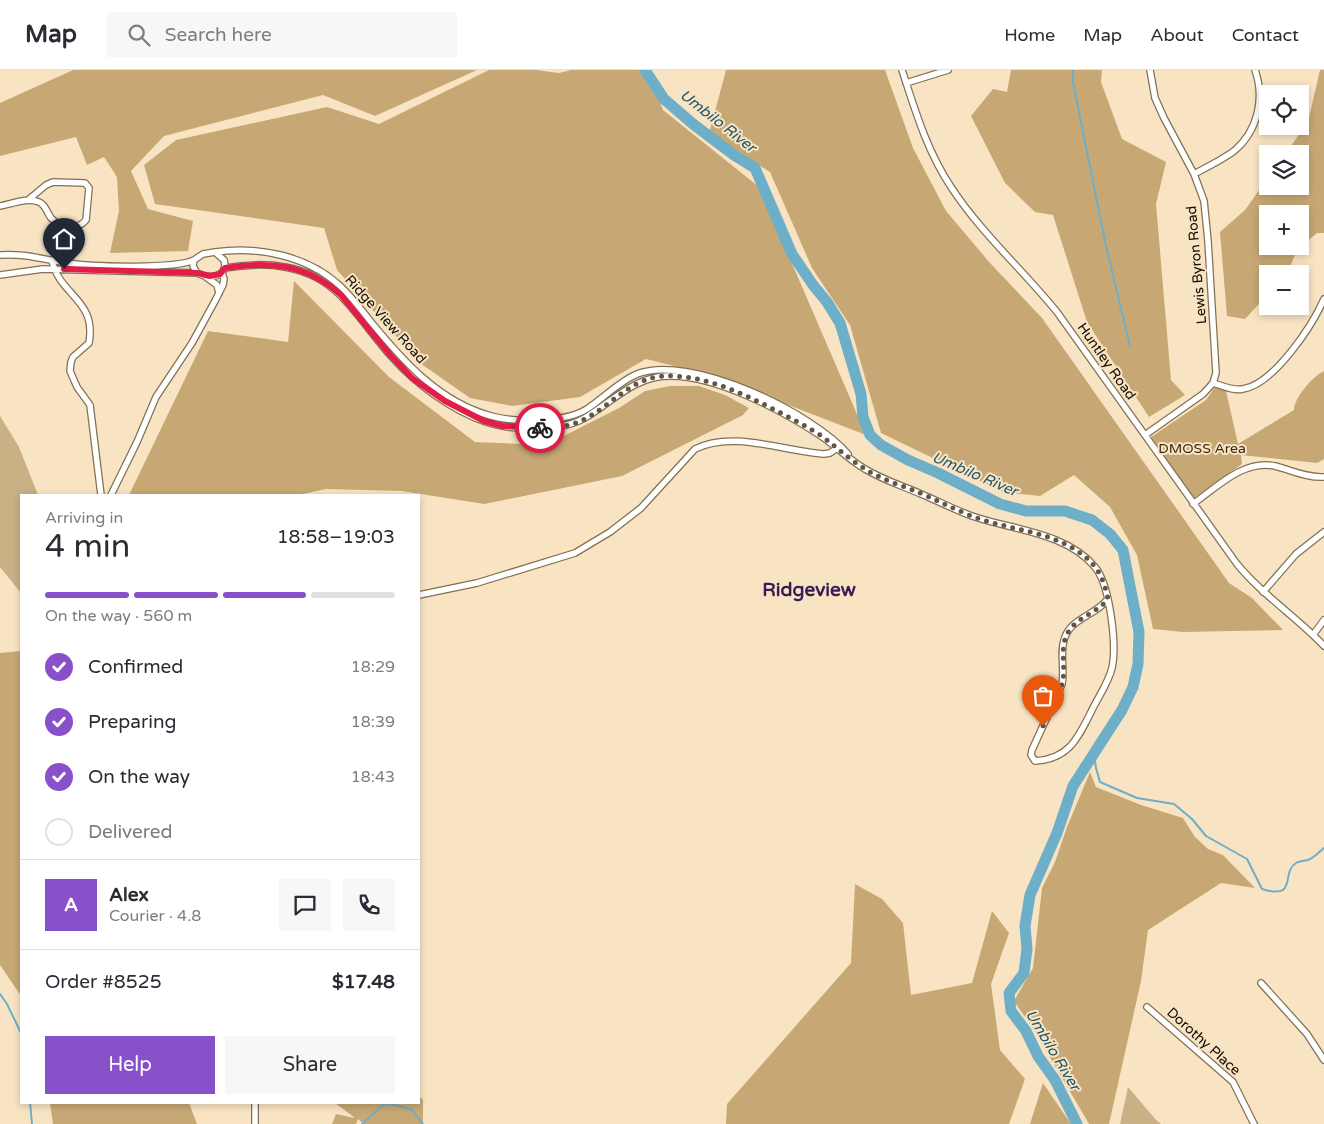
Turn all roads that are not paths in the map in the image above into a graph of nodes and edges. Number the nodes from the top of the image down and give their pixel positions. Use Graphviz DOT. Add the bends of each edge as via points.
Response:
graph roads {
  1 [pos="902,70"];
  2 [pos="948,70"];
  3 [pos="1150,70"];
  4 [pos="1255,70"];
  5 [pos="906,83"];
  6 [pos="1194,174"];
  7 [pos="28,200"];
  8 [pos="0,206"];
  9 [pos="215,252"];
  10 [pos="0,255"];
  11 [pos="52,260"];
  12 [pos="194,260"];
  13 [pos="54,269"];
  14 [pos="224,270"];
  15 [pos="197,273"];
  16 [pos="0,275"];
  17 [pos="204,276"];
  18 [pos="219,293"];
  19 [pos="1324,299"];
  20 [pos="370,325"];
  21 [pos="1214,383"];
  22 [pos="1144,436"];
  23 [pos="839,448"];
  24 [pos="1324,477"];
  25 [pos="101,494"];
  26 [pos="112,494"];
  27 [pos="1193,504"];
  28 [pos="1324,532"];
  29 [pos="1263,592"];
  30 [pos="420,595"];
  31 [pos="1108,599"];
  32 [pos="1324,620"];
  33 [pos="1313,634"];
  34 [pos="1324,646"];
  35 [pos="1260,982"];
  36 [pos="1147,1007"];
  37 [pos="1324,1060"];
  38 [pos="255,1104"];
  39 [pos="256,1124"];
  40 [pos="1254,1124"];
  1 -- 5 [label="street, Huntley Road"];
  2 -- 5 [label="street"];
  3 -- 6 [label="street, Lewis Byron Road" via="1158,105"];
  4 -- 6 [label="street" via="1260,98 1254,126 1235,150"];
  5 -- 22 [label="street, Huntley Road" via="928,146 950,185 970,214 1058,312"];
  6 -- 21 [label="street, Lewis Byron Road" via="1206,218 1216,366"];
  7 -- 7 [label="street" via="53,182 85,183 89,186 86,220 72,228 51,218 41,203"];
  7 -- 8 [label="street"];
  9 -- 12 [label="street, Ridge View Road"];
  9 -- 14 [label="street" via="224,260"];
  9 -- 20 [label="street, Ridge View Road" via="262,252 309,265 339,285"];
  10 -- 11 [label="street, Ridge View Road"];
  11 -- 12 [label="street, Ridge View Road" via="77,264 162,265"];
  11 -- 13 [label="street"];
  12 -- 15 [label="street"];
  13 -- 15 [label="street"];
  13 -- 16 [label="street"];
  13 -- 25 [label="street" via="88,315 89,343 73,357 70,371 76,387 90,405"];
  14 -- 17 [label="street, Ridge View Road" via="217,276"];
  14 -- 18 [label="street" via="224,282"];
  14 -- 20 [label="street, Ridge View Road" via="239,265 262,265 307,272 332,287"];
  15 -- 17 [label="street"];
  17 -- 18 [label="street" via="215,282"];
  18 -- 26 [label="street" via="192,343 156,397"];
  19 -- 21 [label="street" via="1314,320 1298,341 1273,372 1260,382 1238,390"];
  20 -- 23 [label="street, Ridge View Road" via="391,356 412,378 464,411 502,426 544,428 574,423 638,382 671,376 697,378 736,391"];
  21 -- 22 [label="street"];
  22 -- 27 [label="street, Huntley Road"];
  23 -- 30 [label="street" via="824,454 730,440 706,443 695,448 641,508 575,553 477,583"];
  23 -- 31 [label="street, Ridge View Road" via="881,477 970,515 1068,546 1096,568"];
  24 -- 27 [label="street" via="1267,465 1252,466"];
  27 -- 29 [label="street, Huntley Road" via="1237,564"];
  28 -- 29 [label="street" via="1296,554"];
  29 -- 33 [label="street, Huntley Road"];
  31 -- 31 [label="street, Ridge View Road" via="1099,609 1075,623 1065,637 1062,684 1032,750 1035,761 1052,758 1077,739 1108,682 1114,657"];
  32 -- 33 [label="street"];
  33 -- 34 [label="street, Huntley Road"];
  35 -- 37 [label="street" via="1307,1034"];
  36 -- 40 [label="street, Dorothy Place" via="1233,1082"];
  38 -- 39 [label="street"];
}
